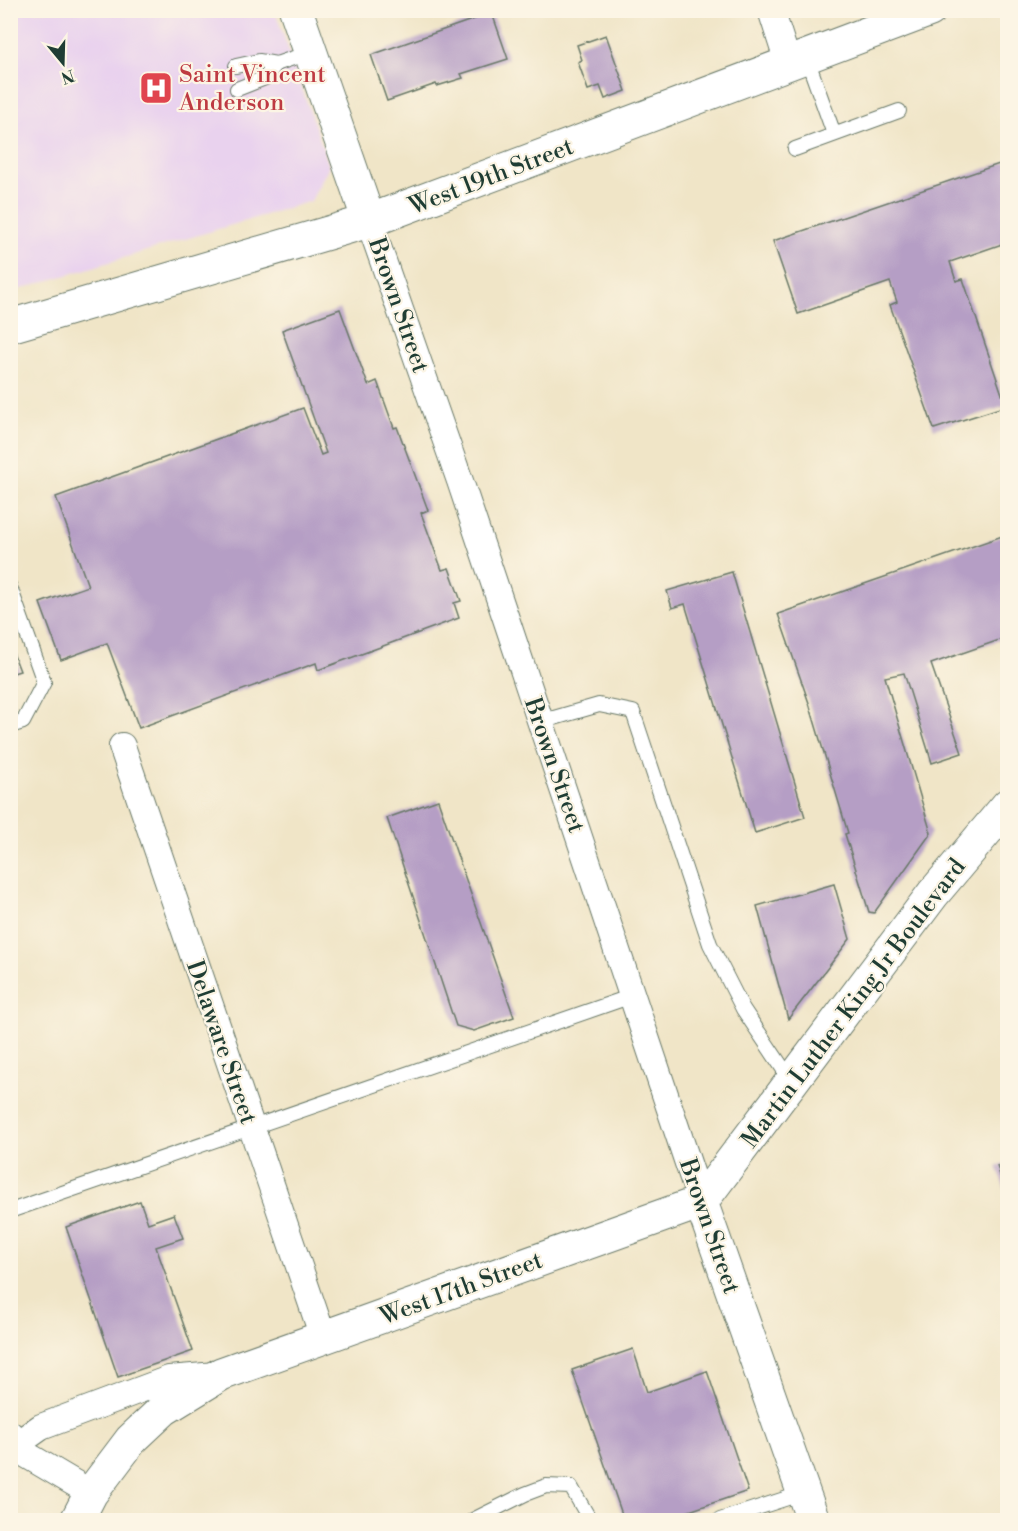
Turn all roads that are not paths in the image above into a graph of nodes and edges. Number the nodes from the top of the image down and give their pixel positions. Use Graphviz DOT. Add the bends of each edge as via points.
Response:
graph roads {
  1 [pos="296,10"];
  2 [pos="771,10"];
  3 [pos="930,10"];
  4 [pos="311,52"];
  5 [pos="797,60"];
  6 [pos="276,64"];
  7 [pos="236,66"];
  8 [pos="237,89"];
  9 [pos="899,111"];
  10 [pos="834,134"];
  11 [pos="795,149"];
  12 [pos="369,221"];
  13 [pos="10,327"];
  14 [pos="10,587"];
  15 [pos="540,722"];
  16 [pos="10,726"];
  17 [pos="122,746"];
  18 [pos="1008,805"];
  19 [pos="632,996"];
  20 [pos="792,1082"];
  21 [pos="251,1126"];
  22 [pos="701,1202"];
  23 [pos="10,1211"];
  24 [pos="323,1338"];
  25 [pos="221,1374"];
  26 [pos="12,1444"];
  27 [pos="84,1507"];
  28 [pos="809,1507"];
  29 [pos="473,1521"];
  30 [pos="590,1521"];
  31 [pos="720,1521"];
  1 -- 4 [label="main road, Brown Street"];
  2 -- 5 [label="street"];
  3 -- 5 [label="main road, West 19th Street"];
  4 -- 6 [label="lane"];
  4 -- 12 [label="main road, Brown Street"];
  5 -- 10 [label="lane"];
  5 -- 12 [label="main road, West 19th Street"];
  6 -- 7 [label="lane" via="259,61"];
  6 -- 8 [label="lane" via="265,78"];
  9 -- 10 [label="lane"];
  10 -- 11 [label="lane"];
  12 -- 13 [label="main road, West 19th Street"];
  12 -- 15 [label="street, Brown Street"];
  14 -- 16 [label="lane" via="44,682 23,722"];
  15 -- 19 [label="street, Brown Street"];
  15 -- 20 [label="lane" via="599,705 633,712 710,944 742,1009"];
  17 -- 21 [label="street, Delaware Street"];
  18 -- 20 [label="main road, Martin Luther King Jr Boulevard" via="933,894"];
  19 -- 21 [label="lane"];
  19 -- 22 [label="street, Brown Street"];
  20 -- 22 [label="main road, Martin Luther King Jr Boulevard"];
  21 -- 23 [label="lane"];
  21 -- 24 [label="street, Delaware Street"];
  22 -- 24 [label="main road, West 17th Street"];
  22 -- 28 [label="main road, Brown Street"];
  24 -- 25 [label="main road, West 17th Street"];
  25 -- 26 [label="street, West 17th Street" via="169,1379 41,1427"];
  25 -- 27 [label="main road, West 17th Street" via="164,1408 131,1440"];
  26 -- 27 [label="street"];
  28 -- 31 [label="lane"];
  29 -- 30 [label="lane" via="546,1486 571,1487"];
}
